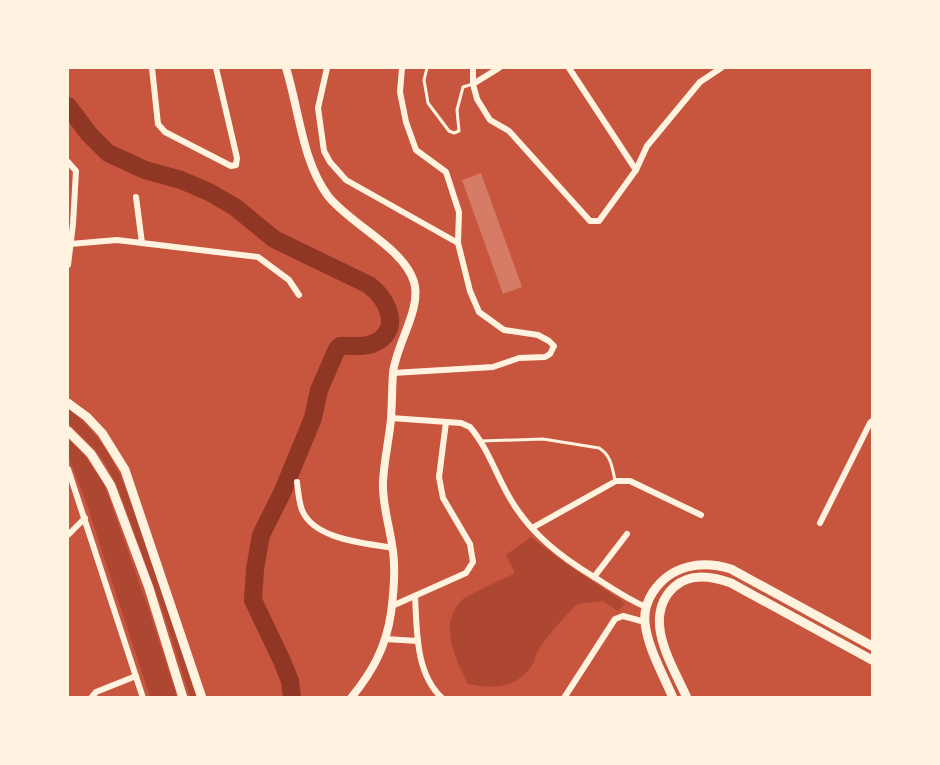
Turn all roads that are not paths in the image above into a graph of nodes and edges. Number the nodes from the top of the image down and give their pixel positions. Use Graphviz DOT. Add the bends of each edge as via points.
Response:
graph roads {
  1 [pos="152,68"];
  2 [pos="216,68"];
  3 [pos="286,68"];
  4 [pos="327,68"];
  5 [pos="402,68"];
  6 [pos="427,68"];
  7 [pos="473,68"];
  8 [pos="499,68"];
  9 [pos="569,68"];
  10 [pos="721,68"];
  11 [pos="473,84"];
  12 [pos="68,162"];
  13 [pos="636,170"];
  14 [pos="136,197"];
  15 [pos="70,224"];
  16 [pos="142,243"];
  17 [pos="458,243"];
  18 [pos="70,244"];
  19 [pos="68,265"];
  20 [pos="299,295"];
  21 [pos="393,373"];
  22 [pos="68,403"];
  23 [pos="391,418"];
  24 [pos="873,421"];
  25 [pos="446,422"];
  26 [pos="68,431"];
  27 [pos="479,441"];
  28 [pos="68,469"];
  29 [pos="616,481"];
  30 [pos="297,483"];
  31 [pos="701,515"];
  32 [pos="85,518"];
  33 [pos="820,522"];
  34 [pos="531,528"];
  35 [pos="627,534"];
  36 [pos="68,535"];
  37 [pos="393,548"];
  38 [pos="594,577"];
  39 [pos="415,596"];
  40 [pos="392,606"];
  41 [pos="646,607"];
  42 [pos="645,622"];
  43 [pos="385,639"];
  44 [pos="418,641"];
  45 [pos="873,646"];
  46 [pos="873,660"];
  47 [pos="136,676"];
  48 [pos="684,697"];
  49 [pos="91,698"];
  50 [pos="143,698"];
  51 [pos="183,698"];
  52 [pos="202,698"];
  53 [pos="351,698"];
  54 [pos="442,698"];
  55 [pos="564,698"];
  56 [pos="673,698"];
  1 -- 2 [label="street" via="158,124 165,132 231,166 236,165 237,158"];
  3 -- 21 [label="street" via="307,152 327,194 411,274 416,294 414,306 398,346"];
  4 -- 17 [label="street" via="318,108 324,152 330,162 346,180"];
  5 -- 17 [label="street" via="400,92 406,122 416,150 446,172 459,212"];
  6 -- 11 [label="lane" via="424,80 428,103 454,133 459,131 457,110 463,87"];
  7 -- 11 [label="street"];
  8 -- 11 [label="street"];
  9 -- 13 [label="street"];
  10 -- 13 [label="street" via="700,82 647,146"];
  11 -- 13 [label="street" via="490,120 509,130 590,221 599,221"];
  12 -- 15 [label="street" via="76,171"];
  14 -- 16 [label="street"];
  15 -- 18 [label="street"];
  16 -- 18 [label="street" via="117,240"];
  16 -- 20 [label="street" via="258,257 289,280"];
  17 -- 21 [label="street" via="479,312 504,330 538,335 549,341 554,346 550,354 493,367"];
  18 -- 19 [label="street"];
  21 -- 23 [label="street"];
  22 -- 52 [label="highway" via="102,433 133,487"];
  23 -- 25 [label="street"];
  23 -- 37 [label="street" via="383,481"];
  24 -- 33 [label="street"];
  25 -- 27 [label="street" via="470,428"];
  25 -- 39 [label="street" via="439,477 443,498 470,544 473,562 466,573"];
  26 -- 51 [label="highway" via="91,454 111,486 149,588"];
  27 -- 29 [label="lane" via="543,439 598,448 610,460"];
  27 -- 34 [label="street"];
  28 -- 32 [label="street"];
  29 -- 31 [label="street" via="630,481"];
  29 -- 34 [label="street"];
  30 -- 37 [label="street" via="302,509 312,525 353,541"];
  32 -- 36 [label="street"];
  32 -- 47 [label="street"];
  34 -- 38 [label="street" via="552,549"];
  35 -- 38 [label="street"];
  37 -- 40 [label="street"];
  38 -- 41 [label="street"];
  39 -- 40 [label="street"];
  39 -- 44 [label="street"];
  40 -- 43 [label="street"];
  41 -- 42 [label="highway"];
  41 -- 45 [label="highway" via="657,586 675,571 700,564 722,566"];
  42 -- 55 [label="street" via="623,616 615,618"];
  42 -- 56 [label="highway" via="652,650"];
  43 -- 44 [label="street"];
  43 -- 53 [label="street" via="366,679"];
  44 -- 54 [label="street" via="423,669"];
  46 -- 48 [label="highway" via="731,583 716,578 690,578 676,584 658,612 662,639"];
  47 -- 49 [label="street" via="96,692"];
  47 -- 50 [label="street"];
}
